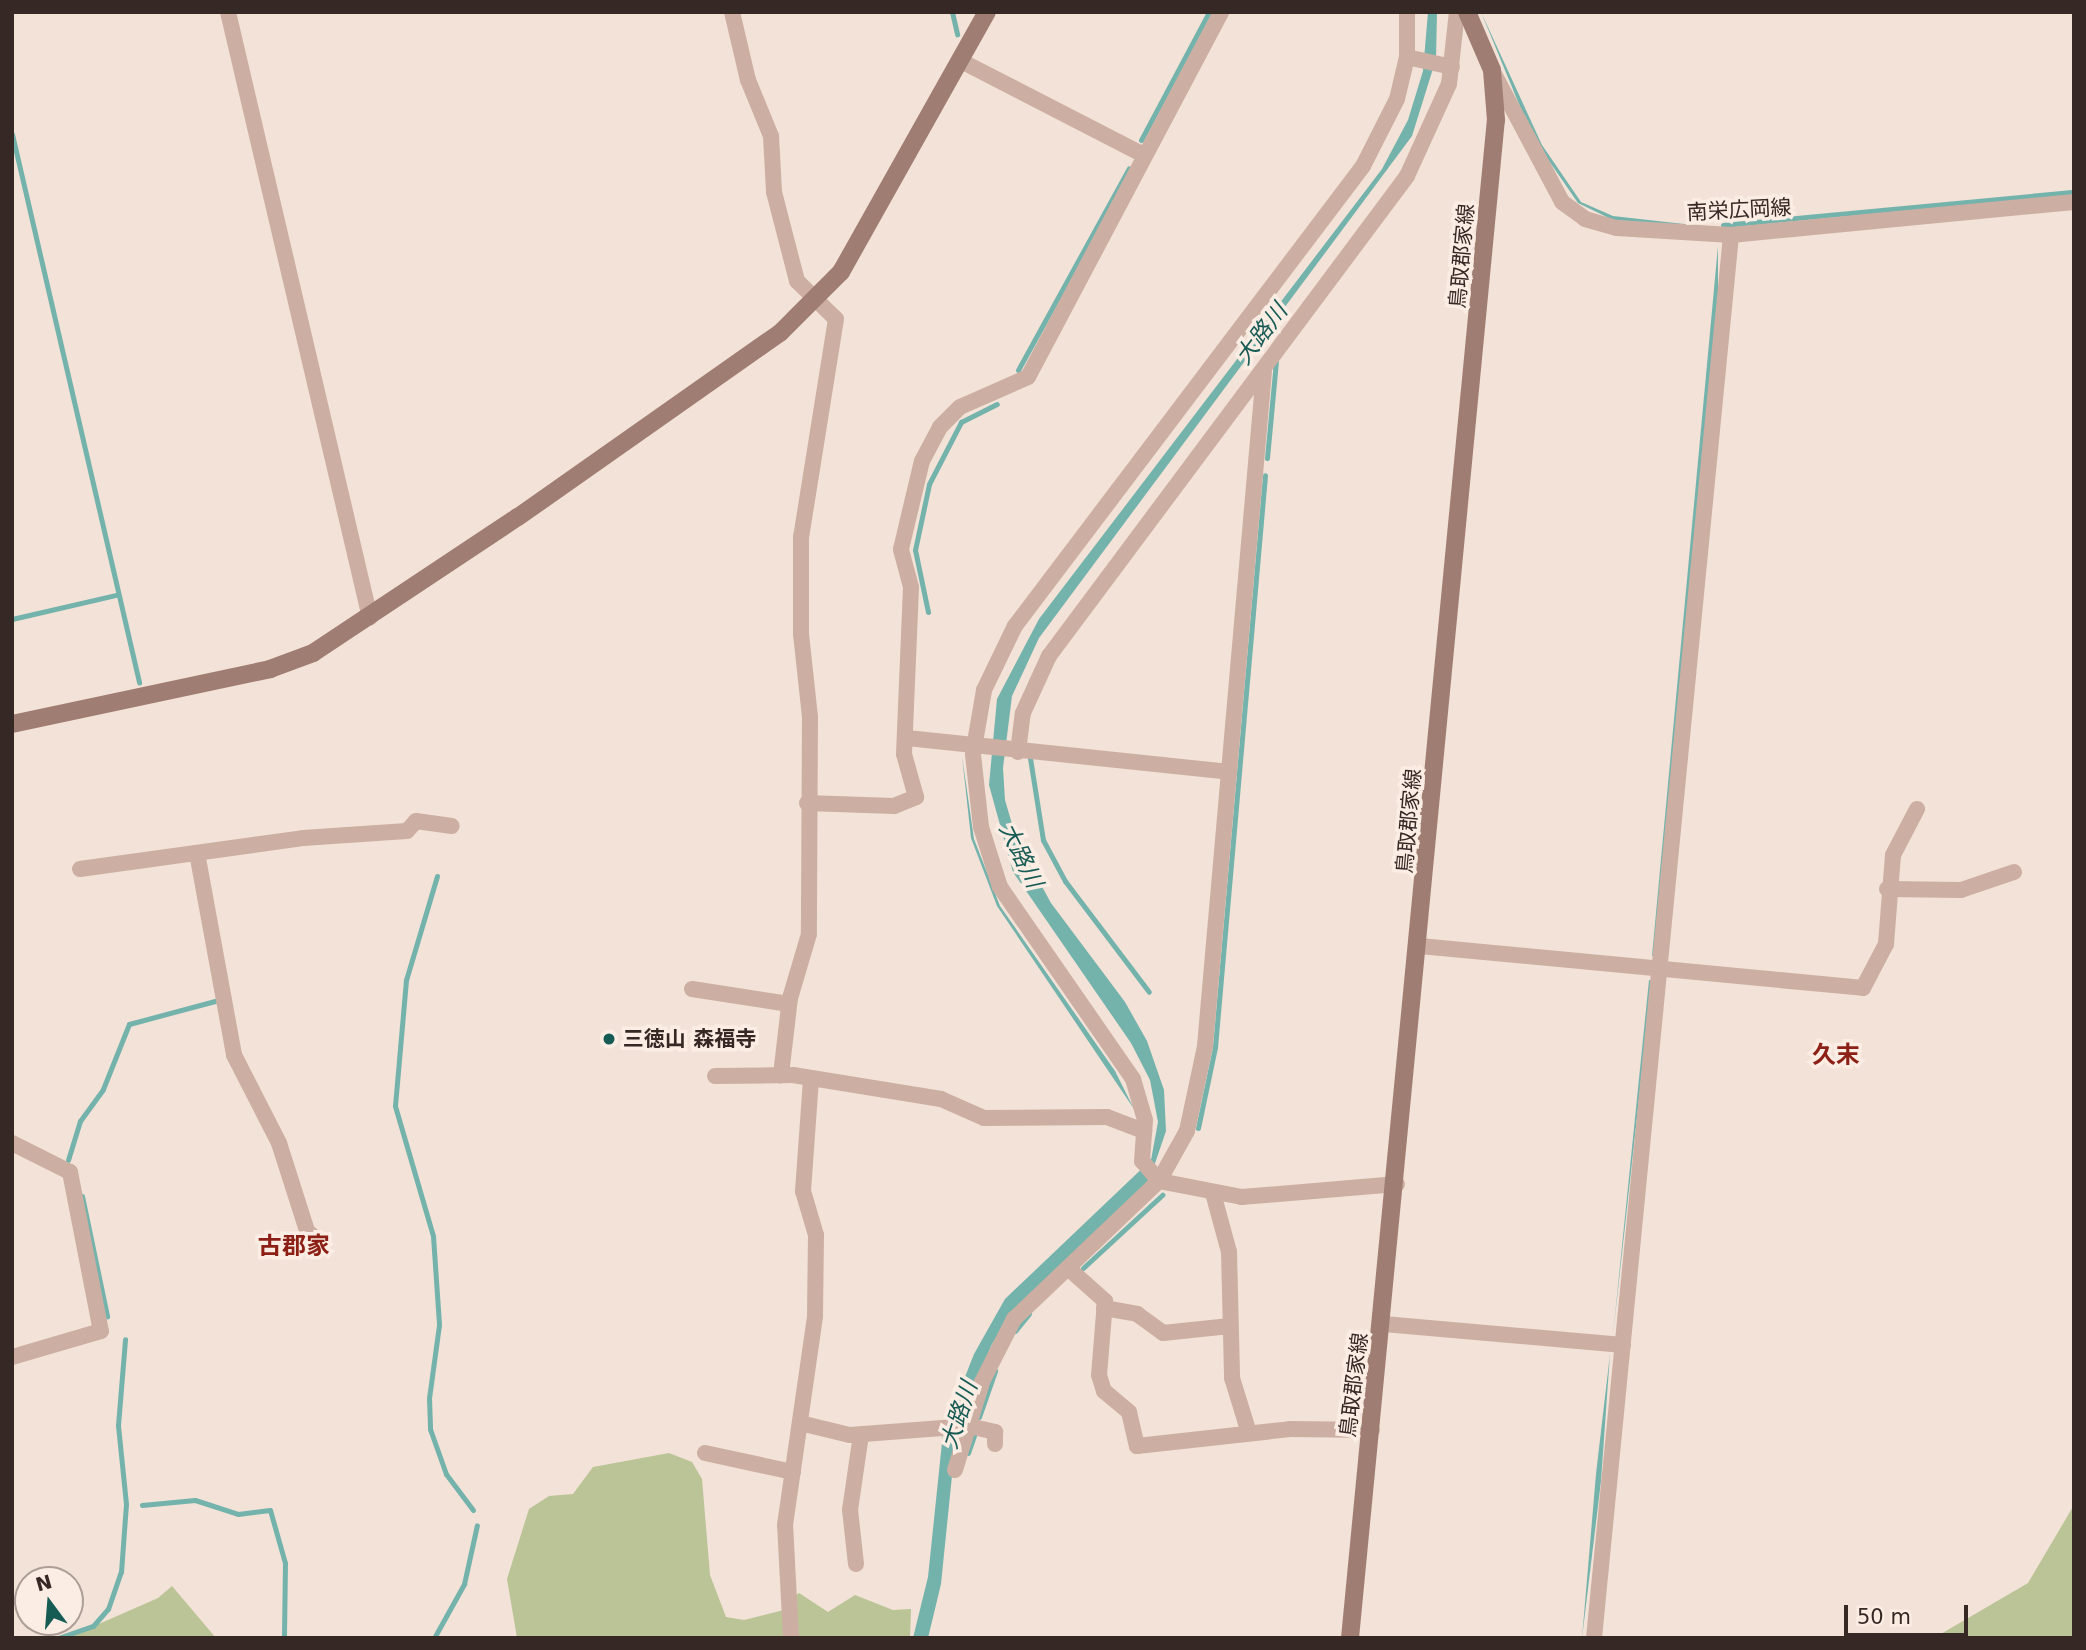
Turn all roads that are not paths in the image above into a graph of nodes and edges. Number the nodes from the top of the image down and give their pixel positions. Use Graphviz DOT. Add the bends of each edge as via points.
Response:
graph roads {
  1 [pos="228,12"];
  2 [pos="732,12"];
  3 [pos="987,12"];
  4 [pos="1221,12"];
  5 [pos="1407,12"];
  6 [pos="1457,12"];
  7 [pos="1467,12"];
  8 [pos="1407,57"];
  9 [pos="961,61"];
  10 [pos="1452,67"];
  11 [pos="1492,70"];
  12 [pos="1142,153"];
  13 [pos="2074,202"];
  14 [pos="1731,235"];
  15 [pos="812,299"];
  16 [pos="1264,372"];
  17 [pos="370,618"];
  18 [pos="12,724"];
  19 [pos="906,738"];
  20 [pos="974,749"];
  21 [pos="1017,752"];
  22 [pos="1229,772"];
  23 [pos="807,803"];
  24 [pos="1917,809"];
  25 [pos="452,826"];
  26 [pos="197,853"];
  27 [pos="80,869"];
  28 [pos="2014,873"];
  29 [pos="1887,889"];
  30 [pos="1420,946"];
  31 [pos="1661,968"];
  32 [pos="692,989"];
  33 [pos="789,1004"];
  34 [pos="781,1075"];
  35 [pos="715,1076"];
  36 [pos="810,1080"];
  37 [pos="1144,1131"];
  38 [pos="12,1143"];
  39 [pos="1157,1179"];
  40 [pos="1397,1184"];
  41 [pos="1213,1193"];
  42 [pos="315,1238"];
  43 [pos="1068,1268"];
  44 [pos="1104,1308"];
  45 [pos="1384,1324"];
  46 [pos="1230,1326"];
  47 [pos="1623,1345"];
  48 [pos="12,1357"];
  49 [pos="800,1423"];
  50 [pos="969,1426"];
  51 [pos="1372,1430"];
  52 [pos="1249,1433"];
  53 [pos="861,1435"];
  54 [pos="995,1444"];
  55 [pos="705,1453"];
  56 [pos="955,1470"];
  57 [pos="793,1472"];
  58 [pos="856,1564"];
  59 [pos="791,1638"];
  60 [pos="1350,1638"];
  61 [pos="1594,1638"];
  1 -- 17 [label="street"];
  2 -- 15 [label="street" via="748,80 771,136 774,192 785,239 797,281"];
  3 -- 9 [label="main road"];
  4 -- 12 [label="street"];
  5 -- 8 [label="street"];
  6 -- 10 [label="street"];
  7 -- 11 [label="main road, 鳥取郡家線"];
  8 -- 10 [label="street"];
  8 -- 20 [label="street" via="1391,116 1363,166 1015,626 984,690"];
  9 -- 12 [label="street"];
  9 -- 15 [label="main road" via="841,272"];
  10 -- 16 [label="street" via="1407,176"];
  11 -- 14 [label="street, 南栄広岡線" via="1562,202 1584,219 1655,234"];
  11 -- 30 [label="main road, 鳥取郡家線" via="1496,120 1481,303"];
  12 -- 19 [label="street" via="1028,377 960,407 922,461 901,549 911,587"];
  13 -- 14 [label="street, 南栄広岡線"];
  14 -- 31 [label="street"];
  15 -- 17 [label="main road" via="779,333"];
  15 -- 23 [label="street" via="835,319 799,578 810,717"];
  16 -- 21 [label="street" via="1049,656 1023,713"];
  16 -- 22 [label="street"];
  17 -- 18 [label="main road" via="313,653 270,669"];
  19 -- 20 [label="street"];
  19 -- 23 [label="street" via="904,754 916,797 894,806"];
  20 -- 21 [label="street"];
  20 -- 37 [label="street" via="973,790 1000,887 1120,1056 1140,1100"];
  21 -- 22 [label="street"];
  22 -- 39 [label="street" via="1205,1046 1187,1131"];
  23 -- 33 [label="street" via="809,934"];
  24 -- 29 [label="street" via="1893,855"];
  25 -- 26 [label="street" via="416,821 407,831"];
  26 -- 27 [label="street"];
  26 -- 42 [label="street" via="234,1055 279,1143 307,1231"];
  28 -- 29 [label="street" via="1961,890"];
  29 -- 31 [label="street" via="1886,944 1863,988"];
  30 -- 31 [label="street"];
  30 -- 40 [label="main road, 鳥取郡家線"];
  31 -- 47 [label="street"];
  32 -- 33 [label="street"];
  33 -- 34 [label="street"];
  34 -- 35 [label="street"];
  34 -- 36 [label="street"];
  36 -- 37 [label="street" via="941,1099 984,1118 1107,1117"];
  36 -- 49 [label="street" via="803,1191 816,1235 815,1316"];
  37 -- 39 [label="street" via="1142,1161"];
  38 -- 48 [label="street" via="70,1172 101,1331"];
  39 -- 41 [label="street"];
  39 -- 43 [label="street"];
  40 -- 41 [label="street" via="1242,1196"];
  40 -- 45 [label="main road, 鳥取郡家線"];
  41 -- 46 [label="street" via="1229,1252"];
  43 -- 44 [label="street" via="1101,1292"];
  43 -- 50 [label="street" via="1014,1319 982,1382"];
  44 -- 46 [label="street" via="1137,1314 1163,1333"];
  44 -- 52 [label="street" via="1099,1375 1104,1391 1129,1412 1137,1447"];
  45 -- 47 [label="street"];
  45 -- 51 [label="main road, 鳥取郡家線"];
  46 -- 52 [label="street" via="1232,1378"];
  47 -- 61 [label="street"];
  49 -- 53 [label="street"];
  49 -- 57 [label="street"];
  50 -- 53 [label="street"];
  50 -- 54 [label="street" via="995,1432"];
  50 -- 56 [label="street"];
  51 -- 52 [label="street"];
  51 -- 60 [label="main road, 鳥取郡家線"];
  53 -- 58 [label="street" via="850,1510"];
  55 -- 57 [label="street"];
  57 -- 59 [label="street" via="784,1575"];
}
